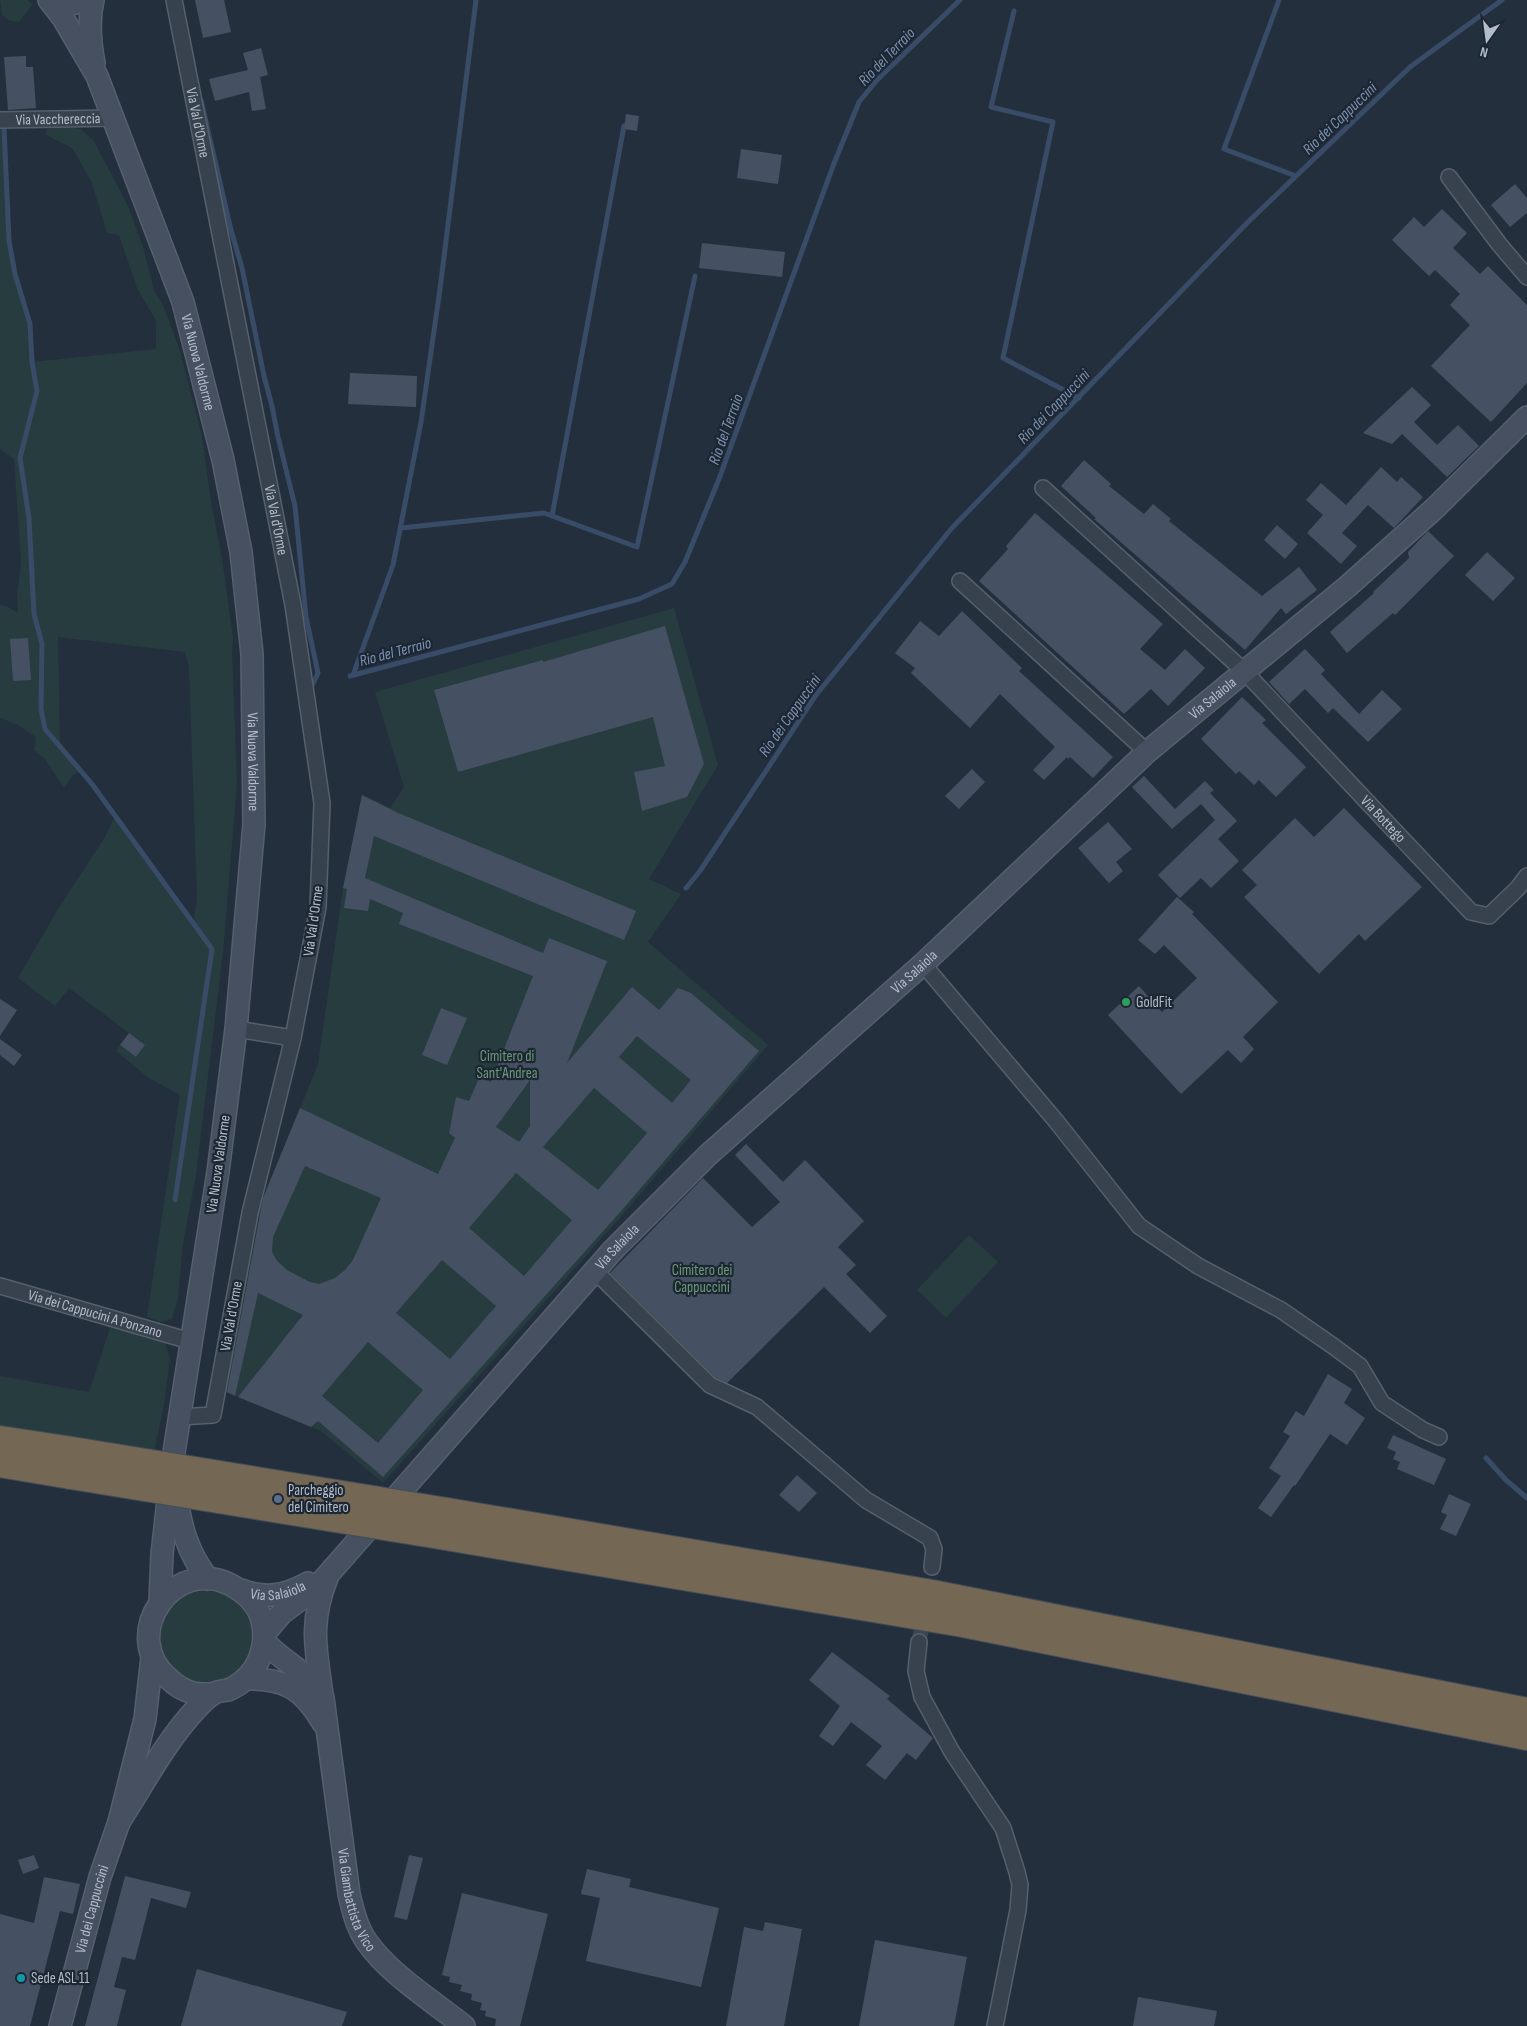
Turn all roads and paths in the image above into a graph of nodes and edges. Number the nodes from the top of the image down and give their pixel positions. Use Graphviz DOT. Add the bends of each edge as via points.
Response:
graph roads {
  1 [pos="49,0"];
  2 [pos="53,0"];
  3 [pos="87,0"];
  4 [pos="94,0"];
  5 [pos="172,2"];
  6 [pos="97,76"];
  7 [pos="114,118"];
  8 [pos="0,120"];
  9 [pos="1449,177"];
  10 [pos="1527,277"];
  11 [pos="1527,417"];
  12 [pos="1043,488"];
  13 [pos="960,581"];
  14 [pos="1245,672"];
  15 [pos="1147,752"];
  16 [pos="1527,876"];
  17 [pos="923,964"];
  18 [pos="236,1029"];
  19 [pos="293,1038"];
  20 [pos="594,1270"];
  21 [pos="0,1286"];
  22 [pos="190,1341"];
  23 [pos="179,1416"];
  24 [pos="1439,1437"];
  25 [pos="0,1440"];
  26 [pos="68,1462"];
  27 [pos="0,1463"];
  28 [pos="172,1465"];
  29 [pos="443,1524"];
  30 [pos="932,1567"];
  31 [pos="333,1569"];
  32 [pos="208,1579"];
  33 [pos="240,1590"];
  34 [pos="160,1602"];
  35 [pos="264,1638"];
  36 [pos="919,1642"];
  37 [pos="152,1657"];
  38 [pos="245,1679"];
  39 [pos="213,1694"];
  40 [pos="323,1698"];
  41 [pos="1527,1712"];
  42 [pos="327,1730"];
  43 [pos="1527,1736"];
  44 [pos="119,1822"];
  45 [pos="60,2026"];
  46 [pos="464,2026"];
  47 [pos="995,2026"];
  1 -- 6 [label="main road, Via Nuova Valdorme"];
  2 -- 3 [label="main road" via="71,4"];
  4 -- 6 [label="main road, Via Nuova Valdorme" via="90,32"];
  5 -- 19 [label="street, Via Val d'Orme" via="293,604 322,803 318,907"];
  6 -- 7 [label="main road, Via Nuova Valdorme"];
  7 -- 8 [label="street, Via Vacchereccia"];
  7 -- 18 [label="main road, Via Nuova Valdorme" via="183,302 223,460 241,552 252,654 254,824"];
  9 -- 10 [label="street"];
  11 -- 14 [label="main road, Via Salaiola" via="1434,509"];
  12 -- 14 [label="street"];
  13 -- 15 [label="street"];
  14 -- 15 [label="main road, Via Salaiola"];
  14 -- 16 [label="street, Via Bottego" via="1471,912 1489,916"];
  15 -- 17 [label="main road, Via Salaiola"];
  17 -- 20 [label="main road, Via Salaiola" via="708,1155"];
  17 -- 24 [label="street" via="1056,1120 1139,1226 1198,1266 1281,1310 1333,1346 1360,1366 1382,1403"];
  18 -- 19 [label="street"];
  18 -- 22 [label="main road, Via Nuova Valdorme" via="218,1172"];
  19 -- 23 [label="street, Via Val d'Orme" via="250,1213 213,1414"];
  20 -- 30 [label="street" via="703,1379 720,1391 757,1407 866,1500 930,1538 934,1549"];
  20 -- 31 [label="main road, Via Salaiola"];
  21 -- 22 [label="street, Via dei Cappucini A Ponzano"];
  22 -- 23 [label="main road, Via Nuova Valdorme"];
  23 -- 28 [label="main road, Via Nuova Valdorme"];
  25 -- 26 [label="highway"];
  26 -- 27 [label="highway"];
  26 -- 29 [label="highway, bridge"];
  28 -- 32 [label="main road, Via Nuova Valdorme" via="179,1516 187,1544"];
  28 -- 34 [label="main road, Via Nuova Valdorme"];
  29 -- 41 [label="highway" via="932,1594"];
  29 -- 43 [label="highway" via="963,1623"];
  31 -- 33 [label="main road, Via Salaiola" via="295,1590 268,1596 256,1596"];
  31 -- 35 [label="main road, Via Salaiola" via="318,1586 282,1613"];
  31 -- 40 [label="main road" via="320,1595 315,1624"];
  32 -- 33 [label="main road, Via dei Cappuccini" via="225,1582"];
  32 -- 34 [label="main road, Via dei Cappuccini" via="181,1585"];
  33 -- 35 [label="main road, Via dei Cappuccini" via="257,1610"];
  34 -- 37 [label="main road, Via dei Cappuccini" via="148,1636"];
  35 -- 38 [label="main road, Via dei Cappuccini" via="255,1668"];
  35 -- 40 [label="main road, Via Giambattista Vico" via="274,1652 311,1679"];
  36 -- 47 [label="street" via="916,1671 922,1697 952,1752 1003,1828 1019,1879 1020,1898"];
  37 -- 39 [label="main road, Via dei Cappuccini" via="176,1686 194,1693"];
  37 -- 44 [label="main road, Via dei Cappuccini" via="145,1719"];
  38 -- 39 [label="main road, Via dei Cappuccini" via="230,1689"];
  38 -- 42 [label="main road, Via Giambattista Vico" via="292,1686 316,1710"];
  39 -- 44 [label="main road, Via dei Cappuccini" via="182,1725"];
  40 -- 42 [label="main road, Via Giambattista Vico"];
  42 -- 46 [label="main road, Via Giambattista Vico" via="349,1894 358,1926 375,1952 393,1969"];
  44 -- 45 [label="main road, Via dei Cappuccini" via="100,1877"];
}
